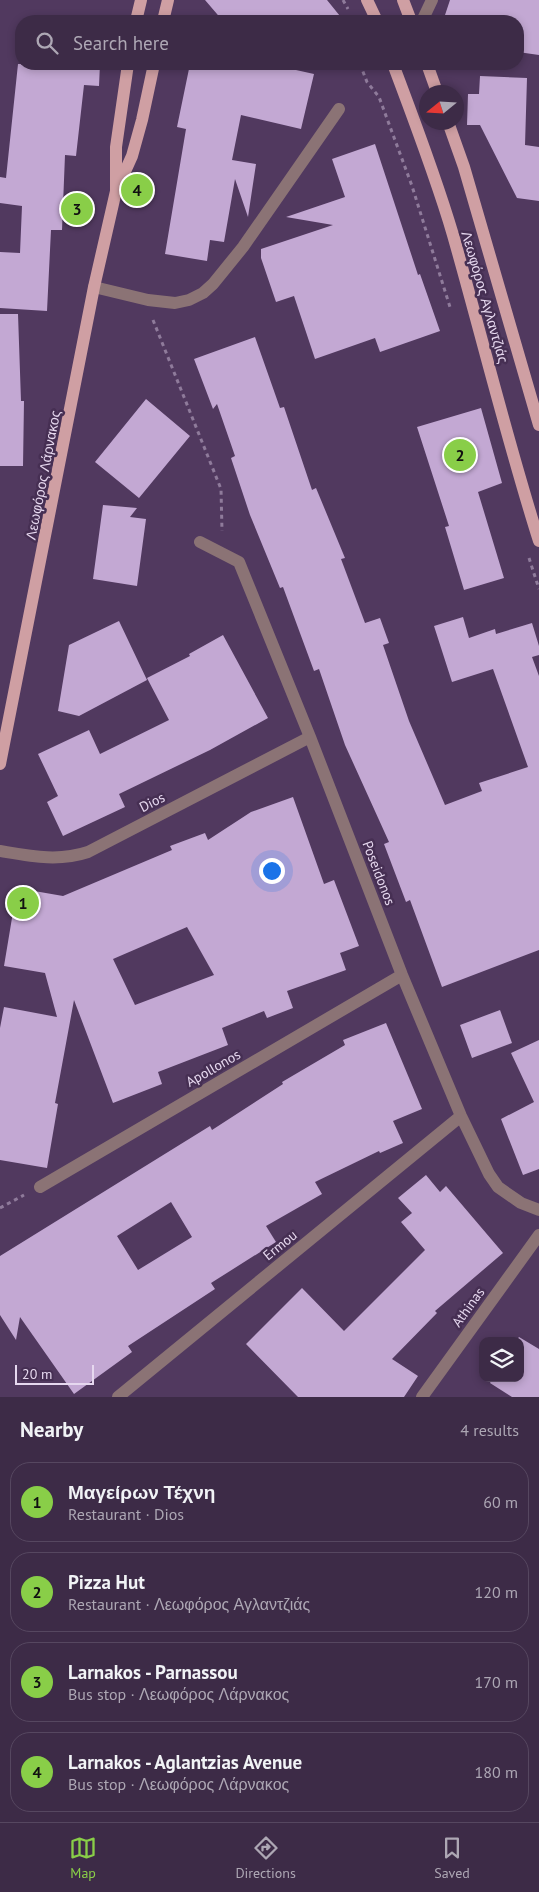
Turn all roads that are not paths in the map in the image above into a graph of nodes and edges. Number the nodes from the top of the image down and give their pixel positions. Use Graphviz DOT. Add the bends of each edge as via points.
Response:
graph roads {
  1 [pos="141,0"];
  2 [pos="168,0"];
  3 [pos="367,0"];
  4 [pos="403,0"];
  5 [pos="432,0"];
  6 [pos="137,15"];
  7 [pos="164,15"];
  8 [pos="374,15"];
  9 [pos="409,15"];
  10 [pos="425,15"];
  11 [pos="127,70"];
  12 [pos="153,70"];
  13 [pos="395,70"];
  14 [pos="429,70"];
  15 [pos="434,85"];
  16 [pos="339,109"];
  17 [pos="451,130"];
  18 [pos="116,192"];
  19 [pos="94,287"];
  20 [pos="539,426"];
  21 [pos="539,541"];
  22 [pos="200,542"];
  23 [pos="310,737"];
  24 [pos="0,764"];
  25 [pos="0,851"];
  26 [pos="402,975"];
  27 [pos="461,1116"];
  28 [pos="40,1187"];
  29 [pos="539,1210"];
  30 [pos="539,1235"];
  31 [pos="118,1397"];
  32 [pos="422,1397"];
  1 -- 6 [label="main road"];
  2 -- 7 [label="main road"];
  3 -- 8 [label="main road"];
  4 -- 9 [label="main road"];
  5 -- 10 [label="street"];
  11 -- 18 [label="main road, Λεωφόρος Λάρνακος" via="116,147"];
  12 -- 18 [label="main road, Λεωφόρος Λάρνακος" via="132,156"];
  13 -- 21 [label="main road, Λεωφόρος Αγλαντζιάς" via="452,233"];
  14 -- 15 [label="main road"];
  16 -- 19 [label="street" via="243,247 204,293 175,303"];
  17 -- 20 [label="main road, Λεωφόρος Αγλαντζιάς"];
  18 -- 19 [label="main road, Λεωφόρος Λάρνακος"];
  19 -- 24 [label="main road, Λεωφόρος Λάρνακος"];
  22 -- 23 [label="street, Poseidonos" via="239,562"];
  23 -- 25 [label="street, Dios" via="88,852 55,858"];
  23 -- 26 [label="street, Poseidonos"];
  26 -- 27 [label="street, Poseidonos"];
  26 -- 28 [label="street, Apollonos"];
  27 -- 29 [label="street, Poseidonos" via="498,1187 521,1204"];
  27 -- 31 [label="street, Ermou"];
  30 -- 32 [label="street, Athinas"];
}
